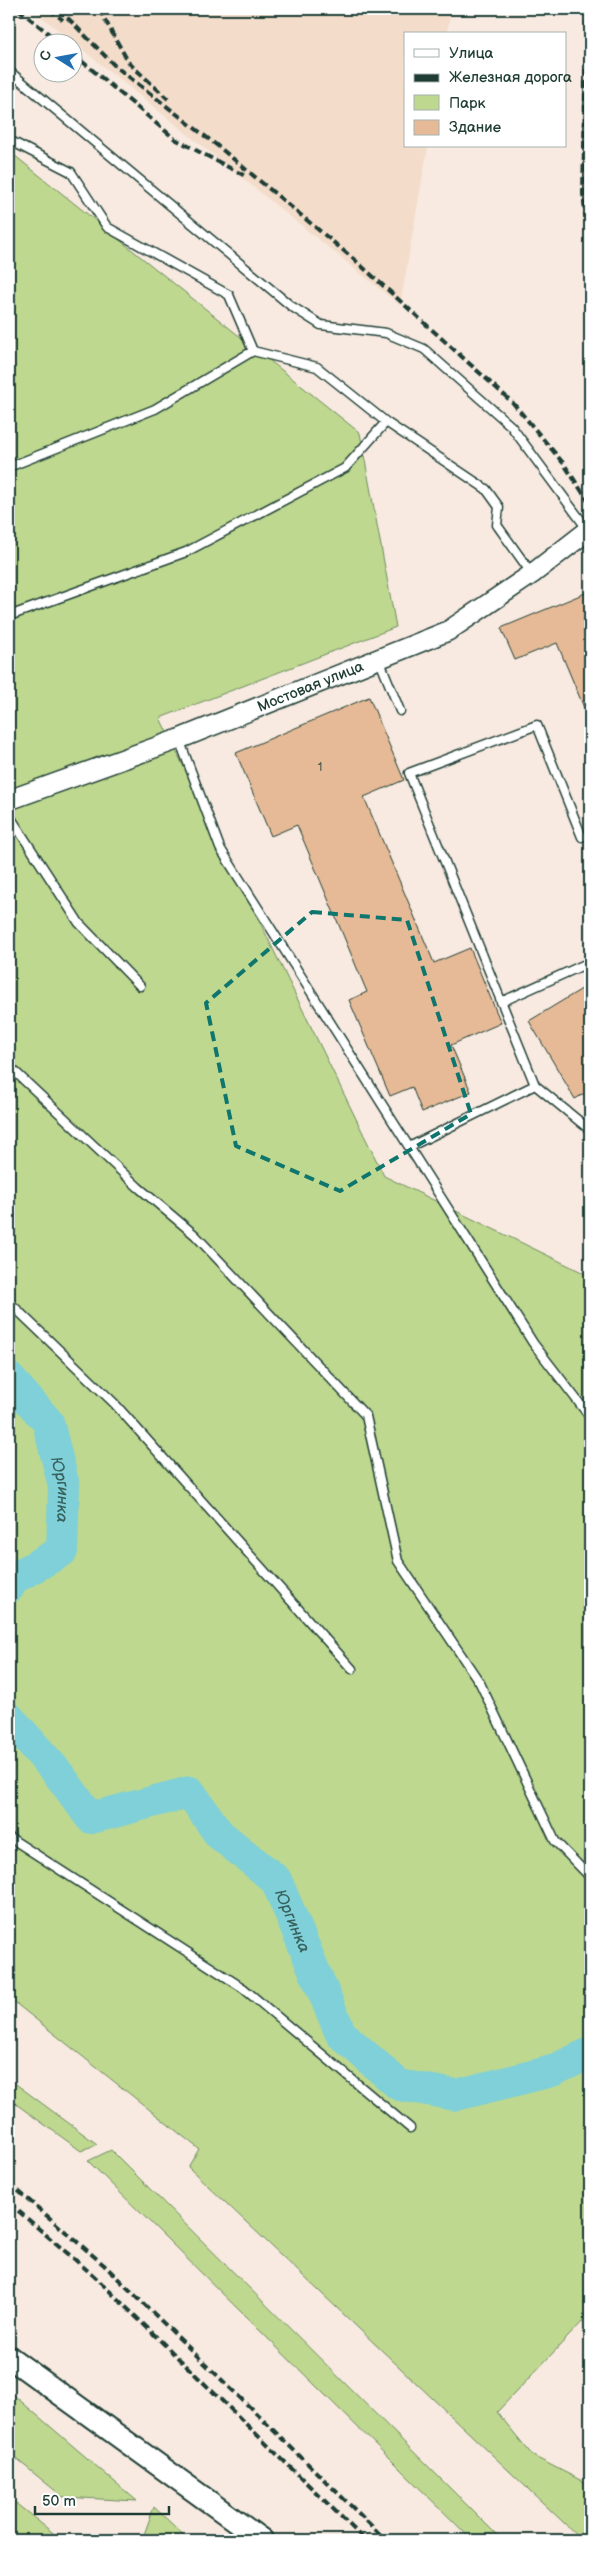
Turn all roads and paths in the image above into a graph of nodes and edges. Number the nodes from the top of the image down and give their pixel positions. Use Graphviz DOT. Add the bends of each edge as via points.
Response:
graph roads {
  1 [pos="9,71"];
  2 [pos="9,140"];
  3 [pos="253,351"];
  4 [pos="386,422"];
  5 [pos="10,464"];
  6 [pos="589,529"];
  7 [pos="532,574"];
  8 [pos="9,616"];
  9 [pos="379,659"];
  10 [pos="400,711"];
  11 [pos="179,739"];
  12 [pos="9,800"];
  13 [pos="9,815"];
  14 [pos="582,837"];
  15 [pos="590,962"];
  16 [pos="140,986"];
  17 [pos="501,1002"];
  18 [pos="9,1066"];
  19 [pos="534,1084"];
  20 [pos="590,1130"];
  21 [pos="409,1147"];
  22 [pos="9,1302"];
  23 [pos="590,1417"];
  24 [pos="352,1669"];
  25 [pos="9,1837"];
  26 [pos="590,1877"];
  27 [pos="410,2128"];
  28 [pos="9,2357"];
  29 [pos="262,2540"];
  1 -- 6 [label="lane" via="291,306 321,325 386,332 424,349 511,426"];
  2 -- 3 [label="lane" via="71,172 107,227 229,295"];
  3 -- 4 [label="lane" via="317,367"];
  3 -- 5 [label="lane" via="155,409"];
  4 -- 7 [label="lane" via="486,489 499,507 497,525"];
  4 -- 8 [label="lane" via="345,468 186,552"];
  6 -- 7 [label="street, Мостовая улица"];
  7 -- 9 [label="street, Мостовая улица" via="448,630"];
  9 -- 10 [label="lane"];
  9 -- 11 [label="street, Мостовая улица"];
  11 -- 12 [label="street, Мостовая улица"];
  11 -- 21 [label="lane" via="220,848"];
  13 -- 16 [label="lane" via="79,923"];
  14 -- 17 [label="lane" via="536,725 409,774"];
  15 -- 17 [label="lane"];
  17 -- 19 [label="lane"];
  18 -- 26 [label="lane" via="138,1187 195,1235 366,1416 398,1561 480,1684 555,1841"];
  19 -- 20 [label="lane"];
  19 -- 21 [label="lane"];
  21 -- 23 [label="lane" via="533,1343"];
  22 -- 24 [label="lane" via="114,1403"];
  25 -- 27 [label="lane" via="243,1988"];
  28 -- 29 [label="main road"];
}
